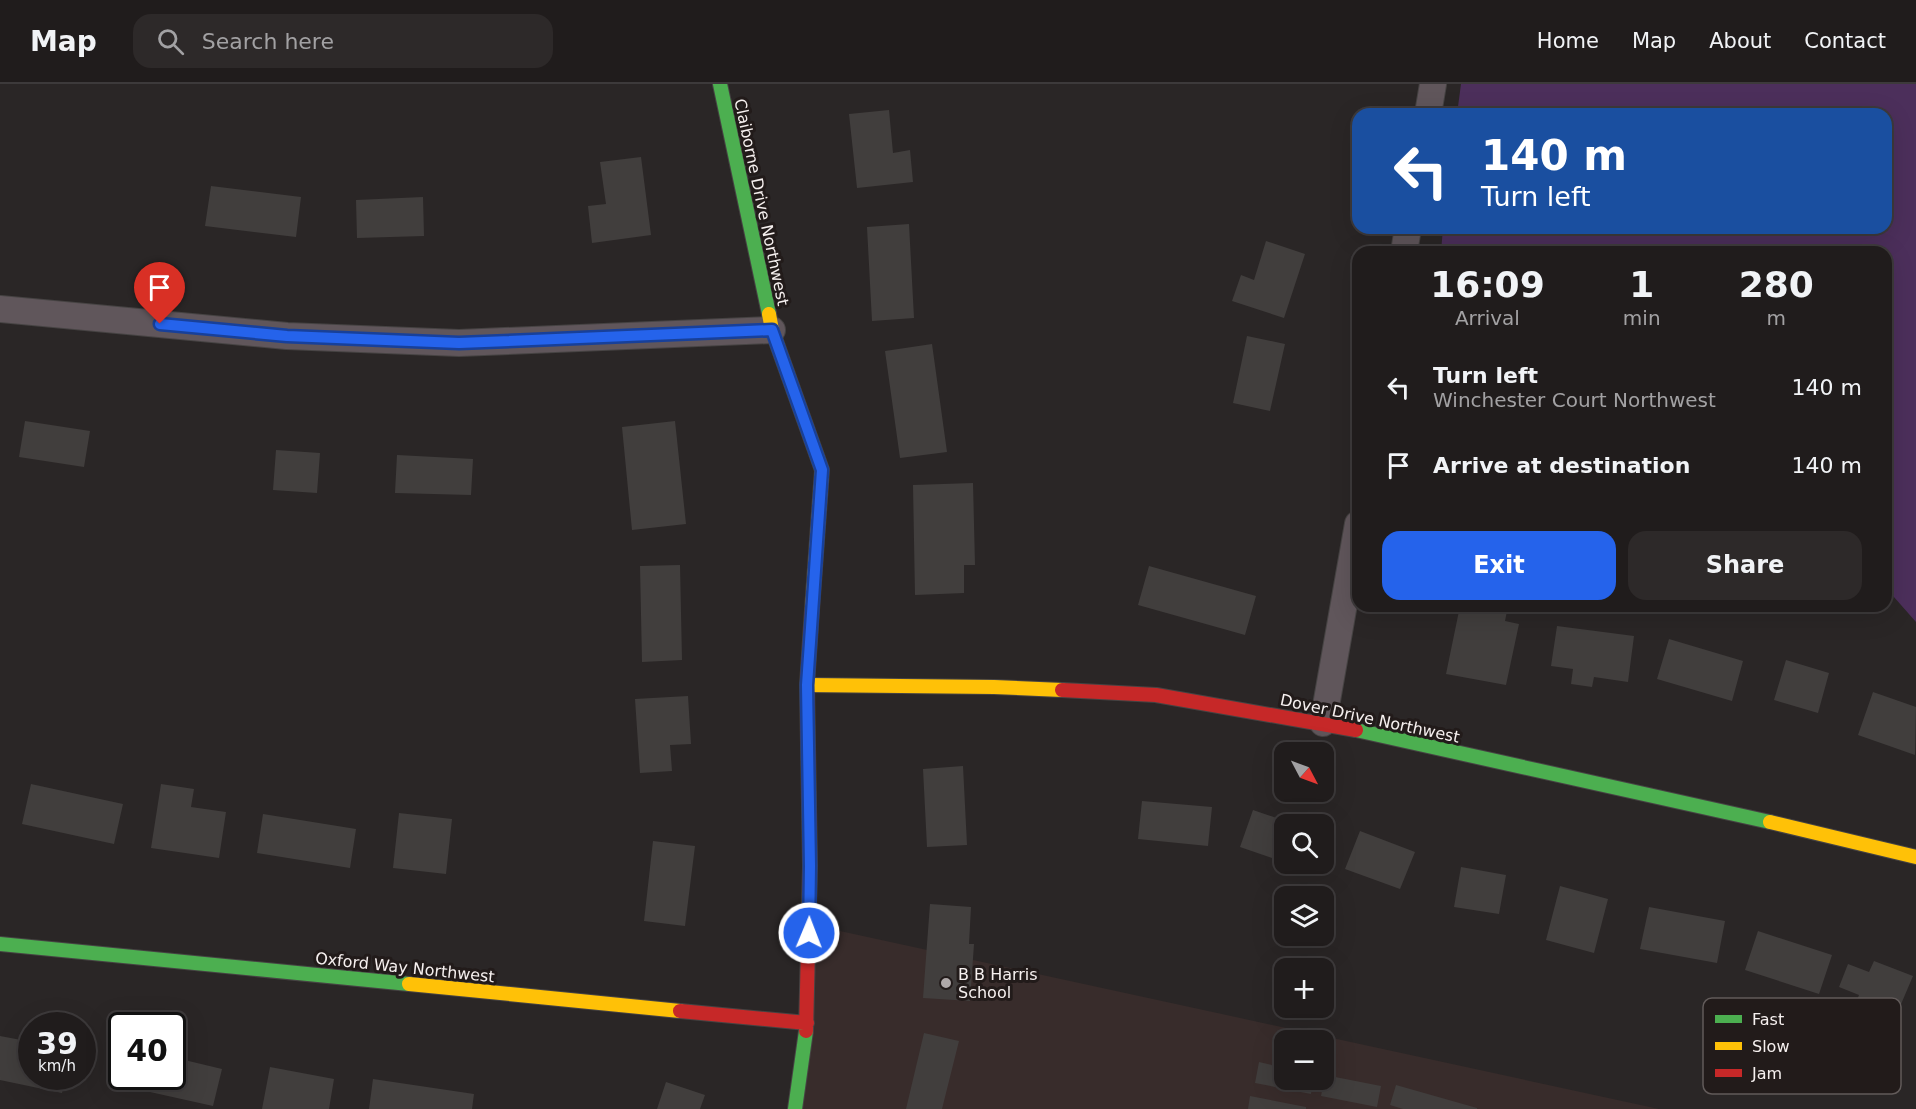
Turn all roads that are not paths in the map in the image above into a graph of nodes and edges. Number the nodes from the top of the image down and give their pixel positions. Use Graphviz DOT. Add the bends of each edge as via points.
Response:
graph roads {
  1 [pos="720,84"];
  2 [pos="1433,84"];
  3 [pos="1429,108"];
  4 [pos="0,309"];
  5 [pos="772,330"];
  6 [pos="1352,558"];
  7 [pos="807,685"];
  8 [pos="1323,723"];
  9 [pos="1916,857"];
  10 [pos="0,944"];
  11 [pos="807,1023"];
  12 [pos="795,1109"];
  1 -- 5 [label="street, Claiborne Drive Northwest"];
  2 -- 3 [label="street"];
  4 -- 5 [label="street" via="287,336 459,343"];
  5 -- 7 [label="street, Claiborne Drive Northwest" via="822,470"];
  6 -- 8 [label="street"];
  7 -- 8 [label="street, Dover Drive Northwest" via="994,687 1156,695"];
  7 -- 11 [label="street, Claiborne Drive Northwest"];
  8 -- 9 [label="street, Dover Drive Northwest"];
  10 -- 11 [label="street, Oxford Way Northwest"];
  11 -- 12 [label="street, Claiborne Drive Northwest"];
}
